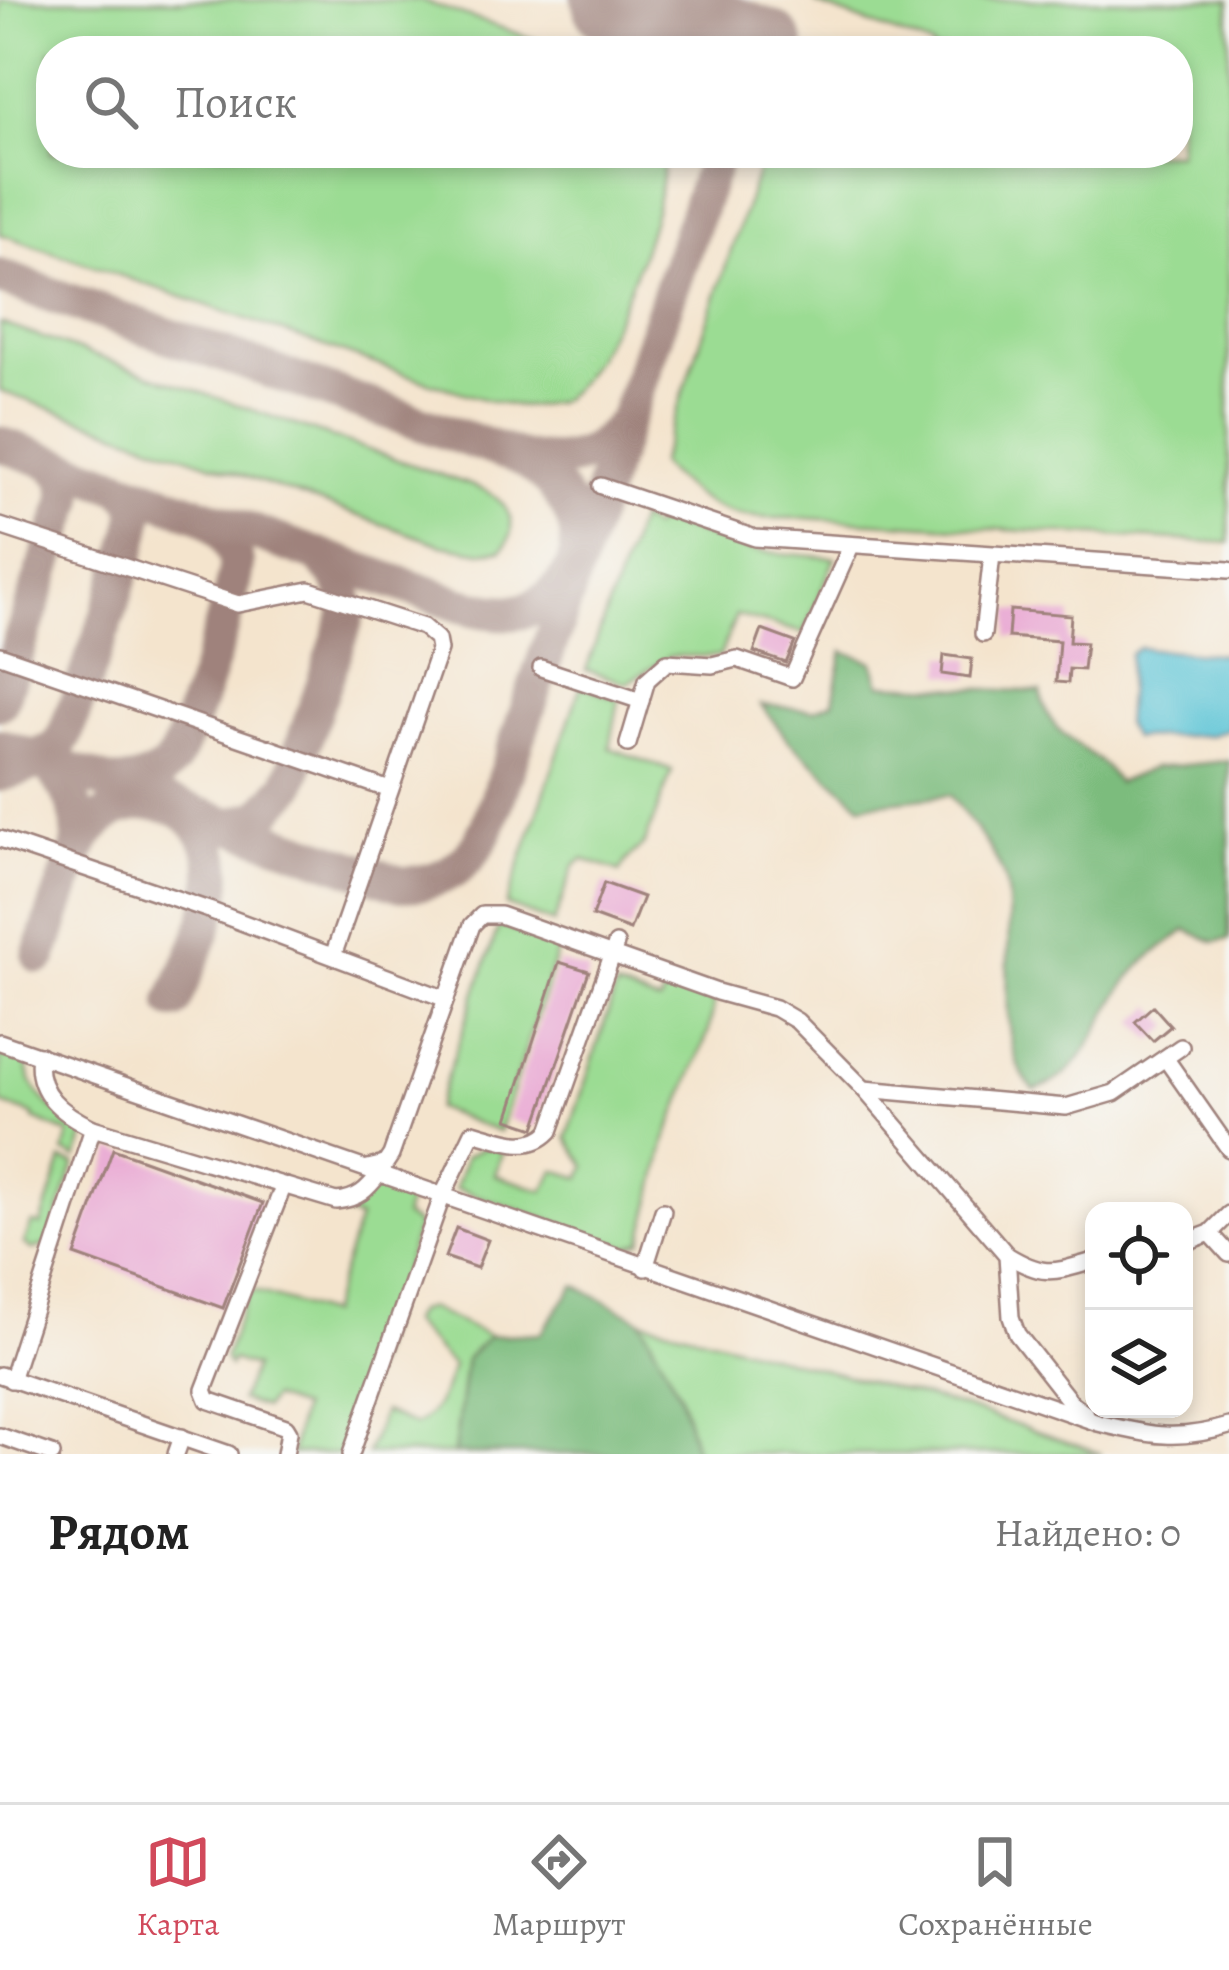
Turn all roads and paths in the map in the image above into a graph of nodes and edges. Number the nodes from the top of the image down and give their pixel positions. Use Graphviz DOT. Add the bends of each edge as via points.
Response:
graph roads {
  1 [pos="601,486"];
  2 [pos="0,526"];
  3 [pos="851,547"];
  4 [pos="992,555"];
  5 [pos="1229,570"];
  6 [pos="983,634"];
  7 [pos="0,655"];
  8 [pos="541,668"];
  9 [pos="641,701"];
  10 [pos="628,744"];
  11 [pos="390,790"];
  12 [pos="0,839"];
  13 [pos="614,950"];
  14 [pos="333,956"];
  15 [pos="446,999"];
  16 [pos="0,1042"];
  17 [pos="1181,1047"];
  18 [pos="40,1055"];
  19 [pos="1166,1059"];
  20 [pos="864,1089"];
  21 [pos="94,1128"];
  22 [pos="1229,1149"];
  23 [pos="374,1171"];
  24 [pos="284,1187"];
  25 [pos="442,1197"];
  26 [pos="663,1211"];
  27 [pos="1229,1214"];
  28 [pos="1210,1233"];
  29 [pos="1193,1240"];
  30 [pos="1229,1254"];
  31 [pos="1007,1255"];
  32 [pos="1085,1264"];
  33 [pos="645,1268"];
  34 [pos="6,1378"];
  35 [pos="1098,1423"];
  36 [pos="1229,1426"];
  37 [pos="0,1436"];
  38 [pos="182,1437"];
  39 [pos="52,1454"];
  40 [pos="176,1454"];
  41 [pos="230,1454"];
  42 [pos="285,1454"];
  43 [pos="352,1454"];
  1 -- 3 [label="street" via="755,538"];
  2 -- 11 [label="street" via="238,604 309,590 432,632 439,650"];
  3 -- 4 [label="street"];
  3 -- 9 [label="street" via="793,678 737,659 667,662 647,680"];
  4 -- 5 [label="street"];
  4 -- 6 [label="street"];
  7 -- 11 [label="street"];
  8 -- 9 [label="street"];
  9 -- 10 [label="street"];
  11 -- 14 [label="street"];
  12 -- 14 [label="street"];
  13 -- 15 [label="street" via="482,915"];
  13 -- 20 [label="street" via="775,1007"];
  13 -- 25 [label="street" via="550,1131 527,1146 473,1132"];
  14 -- 15 [label="street"];
  15 -- 23 [label="street" via="391,1155"];
  16 -- 18 [label="street"];
  17 -- 19 [label="street"];
  18 -- 21 [label="street" via="44,1090 72,1119"];
  18 -- 23 [label="street"];
  19 -- 20 [label="street" via="1114,1094 1066,1108"];
  19 -- 22 [label="street"];
  20 -- 31 [label="street"];
  21 -- 24 [label="street"];
  21 -- 34 [label="street"];
  23 -- 24 [label="street" via="367,1190 351,1200"];
  23 -- 25 [label="street"];
  24 -- 42 [label="street" via="204,1395 286,1427"];
  25 -- 33 [label="street"];
  25 -- 43 [label="street"];
  26 -- 33 [label="street"];
  27 -- 28 [label="street"];
  28 -- 29 [label="street"];
  28 -- 30 [label="street"];
  31 -- 32 [label="street" via="1055,1273"];
  31 -- 35 [label="street" via="1017,1334 1072,1404"];
  33 -- 35 [label="street"];
  34 -- 38 [label="street"];
  35 -- 36 [label="street" via="1192,1437"];
  37 -- 39 [label="street"];
  38 -- 40 [label="street"];
  38 -- 41 [label="street"];
}
